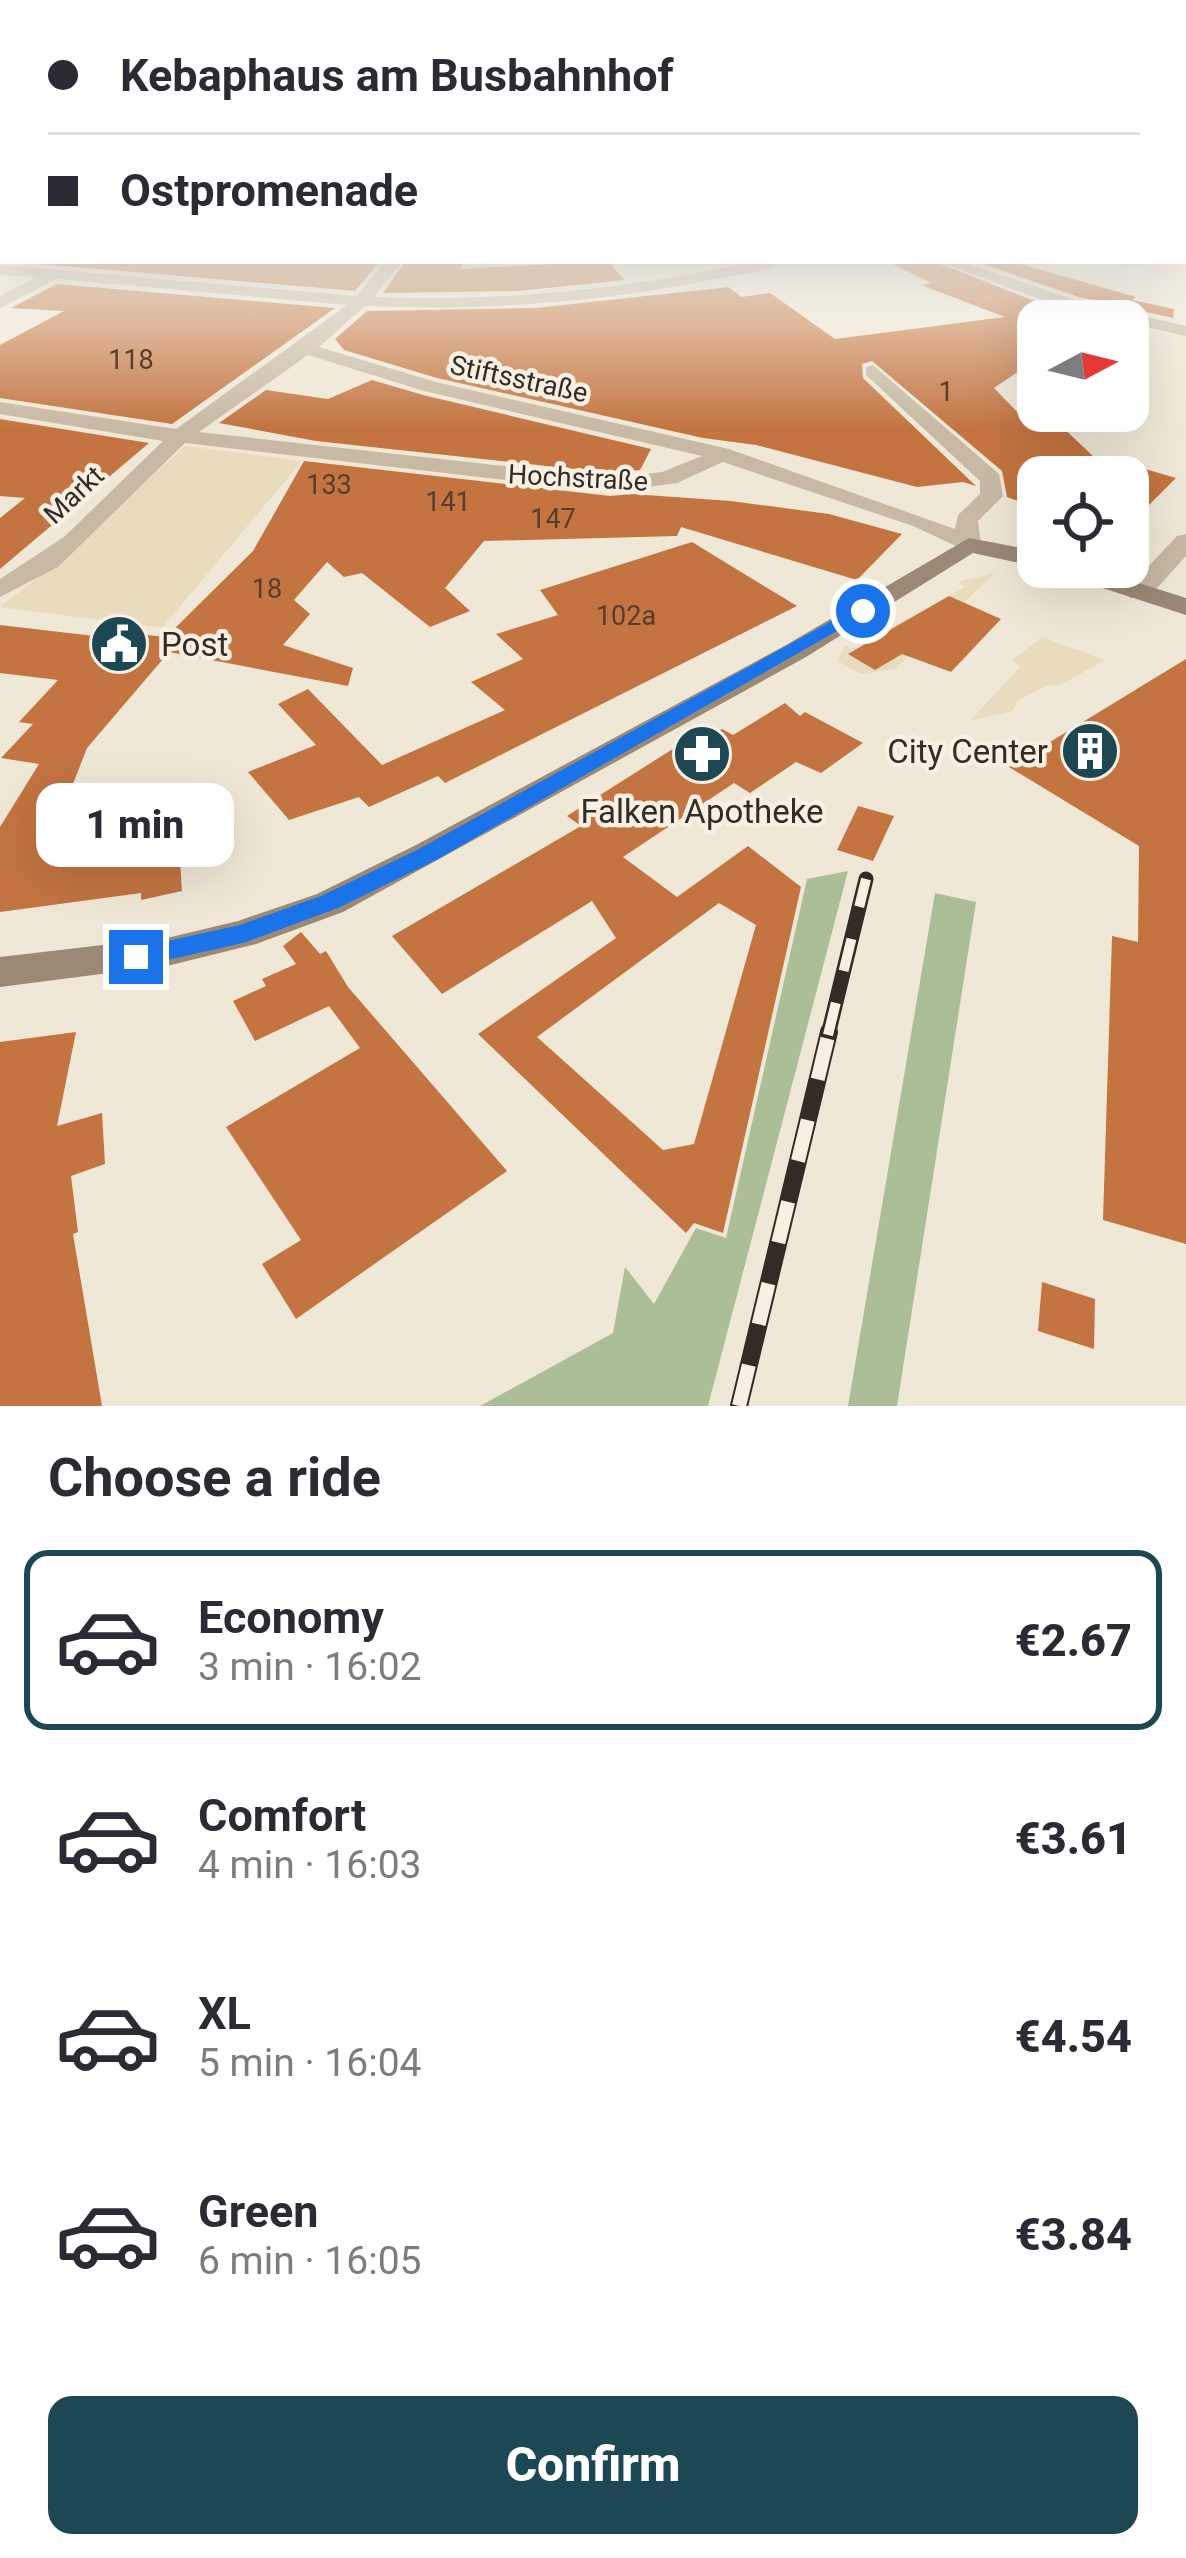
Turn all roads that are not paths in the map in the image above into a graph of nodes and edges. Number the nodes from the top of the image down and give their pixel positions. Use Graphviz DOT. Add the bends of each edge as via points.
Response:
graph roads {
  1 [pos="330,298"];
  2 [pos="364,298"];
  3 [pos="527,298"];
  4 [pos="1052,298"];
  5 [pos="361,301"];
  6 [pos="1186,331"];
  7 [pos="307,349"];
  8 [pos="873,371"];
  9 [pos="0,408"];
  10 [pos="182,436"];
  11 [pos="722,454"];
  12 [pos="1186,542"];
  13 [pos="969,545"];
  14 [pos="1017,552"];
  15 [pos="1149,581"];
  16 [pos="1149,587"];
  17 [pos="0,589"];
  18 [pos="1186,608"];
  19 [pos="0,972"];
  1 -- 5 [label="street"];
  2 -- 5 [label="street, Markt"];
  3 -- 5 [label="street"];
  4 -- 6 [label="street"];
  5 -- 7 [label="street, Markt"];
  7 -- 10 [label="street, Markt"];
  7 -- 11 [label="street, Stiftsstraße" via="431,387"];
  8 -- 13 [label="street" via="991,479 991,496 966,520"];
  9 -- 10 [label="street, Hochstraße"];
  10 -- 11 [label="street, Hochstraße" via="611,485 680,477"];
  10 -- 17 [label="street, Markt" via="71,541"];
  11 -- 13 [label="street"];
  12 -- 15 [label="street"];
  13 -- 14 [label="street"];
  13 -- 19 [label="street" via="796,651 329,902 171,951"];
  16 -- 18 [label="street"];
}
